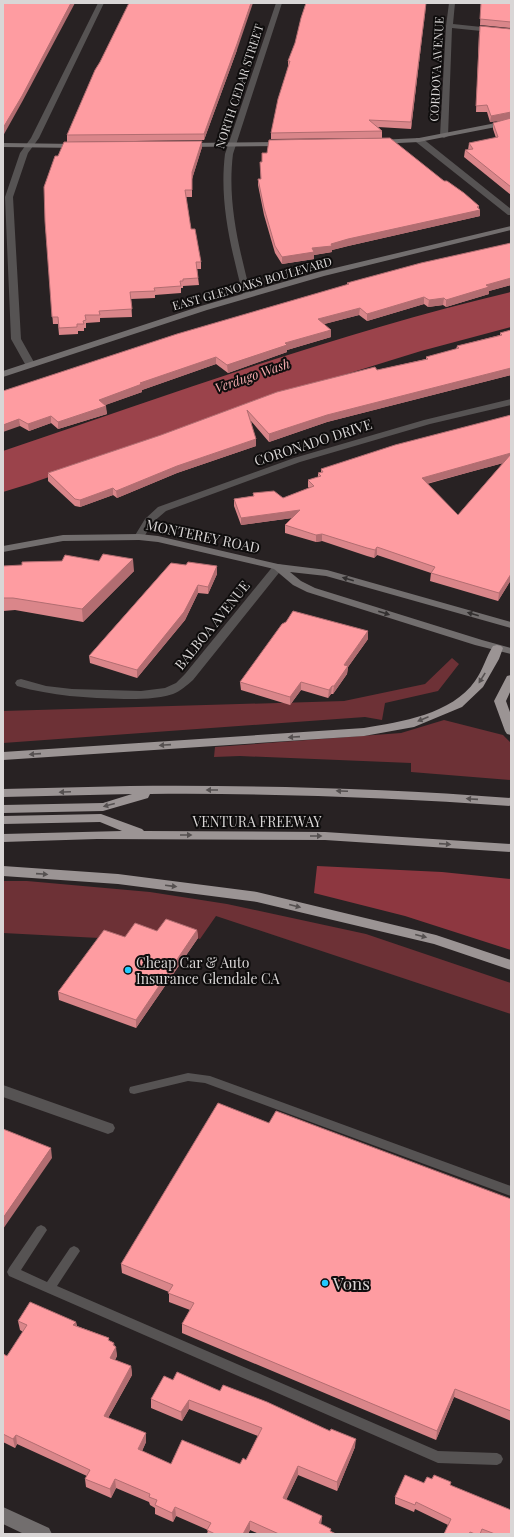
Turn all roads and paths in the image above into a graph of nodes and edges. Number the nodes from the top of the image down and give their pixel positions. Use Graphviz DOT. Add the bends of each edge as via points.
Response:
graph roads {
  1 [pos="101,3"];
  2 [pos="279,3"];
  3 [pos="452,3"];
  4 [pos="449,26"];
  5 [pos="511,32"];
  6 [pos="511,122"];
  7 [pos="444,136"];
  8 [pos="419,140"];
  9 [pos="370,142"];
  10 [pos="231,144"];
  11 [pos="290,144"];
  12 [pos="3,145"];
  13 [pos="178,145"];
  14 [pos="28,146"];
  15 [pos="86,146"];
  16 [pos="511,213"];
  17 [pos="511,228"];
  18 [pos="247,295"];
  19 [pos="30,364"];
  20 [pos="3,374"];
  21 [pos="511,402"];
  22 [pos="139,537"];
  23 [pos="3,549"];
  24 [pos="278,567"];
  25 [pos="511,625"];
  26 [pos="511,640"];
  27 [pos="497,648"];
  28 [pos="511,651"];
  29 [pos="511,679"];
  30 [pos="21,683"];
  31 [pos="511,731"];
  32 [pos="3,756"];
  33 [pos="160,791"];
  34 [pos="3,794"];
  35 [pos="511,802"];
  36 [pos="3,809"];
  37 [pos="3,820"];
  38 [pos="147,835"];
  39 [pos="3,838"];
  40 [pos="511,848"];
  41 [pos="3,871"];
  42 [pos="511,965"];
  43 [pos="134,1090"];
  44 [pos="3,1091"];
  45 [pos="108,1128"];
  46 [pos="511,1191"];
  47 [pos="41,1230"];
  48 [pos="74,1251"];
  49 [pos="49,1288"];
  50 [pos="497,1458"];
  51 [pos="3,1515"];
  52 [pos="43,1534"];
  1 -- 14 [label="street" via="35,138"];
  2 -- 10 [label="street, NORTH CEDAR STREET"];
  3 -- 4 [label="street, CORDOVA AVENUE"];
  4 -- 5 [label="street"];
  4 -- 7 [label="street, CORDOVA AVENUE"];
  6 -- 7 [label="street"];
  7 -- 8 [label="street"];
  8 -- 9 [label="street"];
  8 -- 16 [label="street, CORDOVA AVENUE"];
  10 -- 11 [label="street"];
  10 -- 13 [label="street"];
  10 -- 18 [label="street, NORTH CEDAR STREET" via="226,193"];
  12 -- 14 [label="street"];
  14 -- 15 [label="street"];
  14 -- 19 [label="street" via="9,198 16,339"];
  17 -- 18 [label="street, EAST GLENOAKS BOULEVARD" via="321,274"];
  18 -- 19 [label="street, EAST GLENOAKS BOULEVARD"];
  19 -- 20 [label="street, EAST GLENOAKS BOULEVARD"];
  21 -- 22 [label="street, CORONADO DRIVE" via="427,422 297,460 162,509 148,520"];
  22 -- 23 [label="street, MONTEREY ROAD" via="63,538"];
  22 -- 24 [label="street, MONTEREY ROAD" via="220,552"];
  25 -- 24 [label="street, MONTEREY ROAD, one-way" via="327,573"];
  24 -- 27 [label="street, MONTEREY ROAD, one-way" via="297,583 311,590"];
  24 -- 30 [label="street, BALBOA AVENUE" via="189,677 170,691 142,695 90,695 51,691"];
  26 -- 27 [label="street"];
  27 -- 28 [label="street, MONTEREY ROAD"];
  27 -- 32 [label="highway, one-way" via="479,684 458,704 410,724 364,732"];
  29 -- 31 [label="highway" via="500,701"];
  33 -- 34 [label="highway, one-way"];
  35 -- 33 [label="highway, one-way" via="313,790"];
  33 -- 36 [label="highway, one-way" via="102,807"];
  37 -- 38 [label="highway" via="100,818"];
  38 -- 39 [label="highway, VENTURA FREEWAY"];
  38 -- 40 [label="highway, VENTURA FREEWAY, one-way" via="325,836"];
  41 -- 42 [label="highway, one-way" via="118,879 257,897 436,940"];
  43 -- 46 [label="lane" via="188,1077 206,1079"];
  44 -- 45 [label="street"];
  47 -- 49 [label="lane" via="13,1272"];
  48 -- 49 [label="lane"];
  49 -- 50 [label="lane" via="438,1457"];
  51 -- 52 [label="street"];
}
